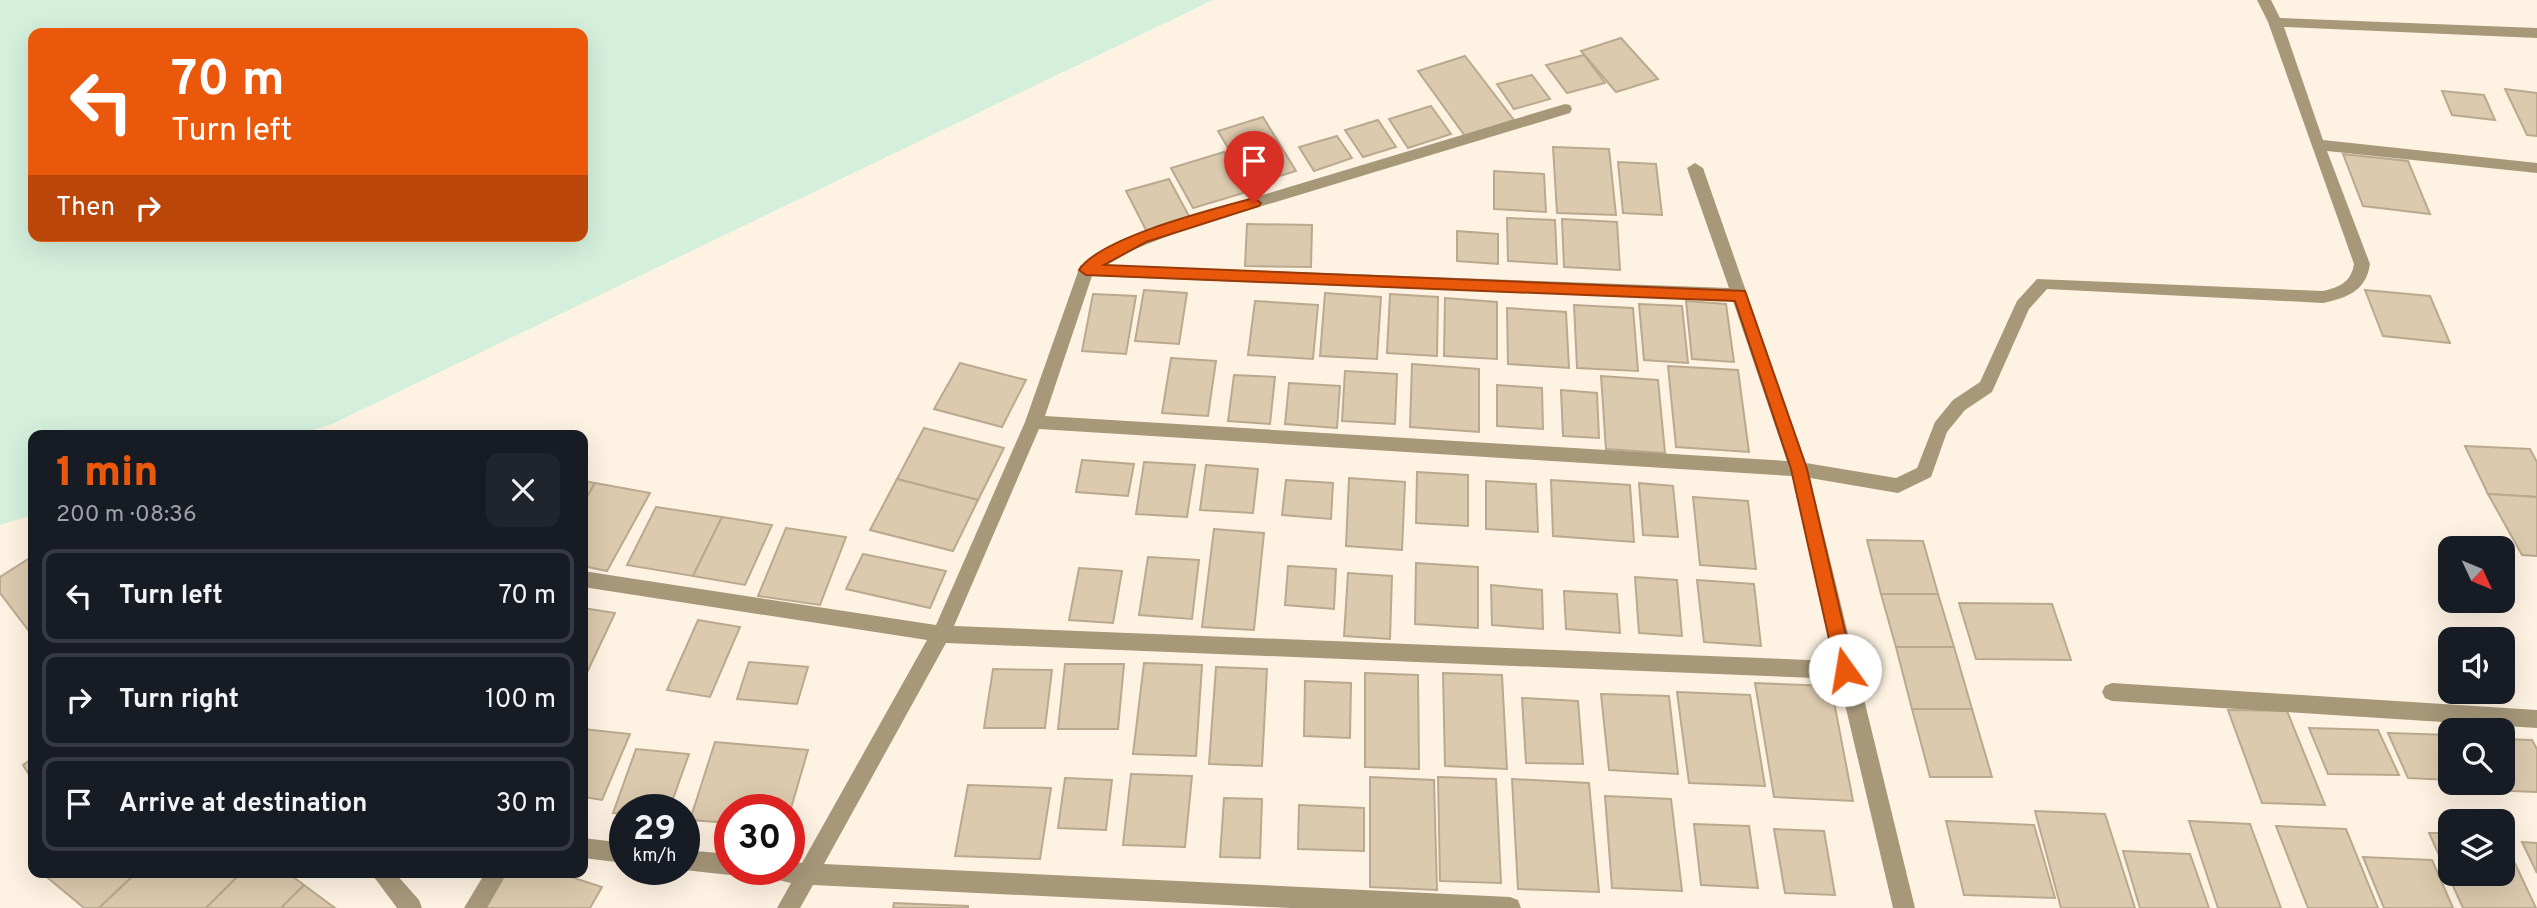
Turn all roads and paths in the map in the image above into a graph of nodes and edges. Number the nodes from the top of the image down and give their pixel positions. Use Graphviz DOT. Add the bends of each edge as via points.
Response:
graph roads {
  1 [pos="2264,0"];
  2 [pos="2275,22"];
  3 [pos="2537,33"];
  4 [pos="1565,109"];
  5 [pos="2317,145"];
  6 [pos="1695,168"];
  7 [pos="2537,168"];
  8 [pos="1086,270"];
  9 [pos="1740,295"];
  10 [pos="1034,422"];
  11 [pos="1799,469"];
  12 [pos="588,580"];
  13 [pos="941,634"];
  14 [pos="1845,670"];
  15 [pos="2112,692"];
  16 [pos="2537,719"];
  17 [pos="588,849"];
  18 [pos="609,851"];
  19 [pos="805,874"];
  20 [pos="809,874"];
  21 [pos="385,878"];
  22 [pos="494,878"];
  23 [pos="411,908"];
  24 [pos="475,908"];
  25 [pos="788,908"];
  26 [pos="1510,908"];
  27 [pos="1904,908"];
  1 -- 2 [label="street"];
  2 -- 3 [label="street"];
  2 -- 5 [label="street"];
  4 -- 8 [label="street" via="1178,226 1119,249"];
  5 -- 7 [label="street"];
  5 -- 11 [label="street" via="2362,264 2361,277 2347,292 2323,297 2043,283 2029,293 2019,310 1985,389 1958,406 1933,439 1924,472 1898,485"];
  6 -- 9 [label="street"];
  8 -- 9 [label="street"];
  8 -- 10 [label="street"];
  9 -- 11 [label="street"];
  10 -- 11 [label="street"];
  10 -- 13 [label="street"];
  11 -- 14 [label="street"];
  12 -- 13 [label="street"];
  13 -- 14 [label="street"];
  13 -- 20 [label="street"];
  14 -- 27 [label="street"];
  15 -- 16 [label="street"];
  17 -- 18 [label="street"];
  19 -- 20 [label="street"];
  20 -- 25 [label="street"];
  20 -- 26 [label="street"];
  21 -- 23 [label="street"];
  22 -- 24 [label="street"];
}
